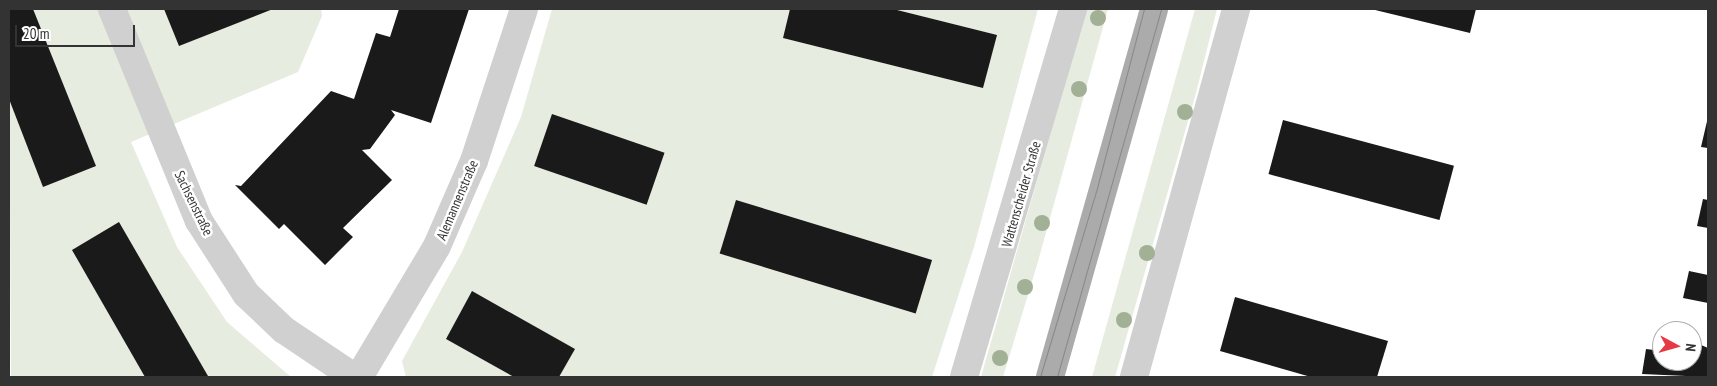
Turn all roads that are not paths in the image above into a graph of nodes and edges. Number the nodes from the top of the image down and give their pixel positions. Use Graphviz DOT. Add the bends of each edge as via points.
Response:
graph roads {
  1 [pos="112,9"];
  2 [pos="524,9"];
  3 [pos="1073,9"];
  4 [pos="1154,9"];
  5 [pos="1236,9"];
  6 [pos="354,377"];
  7 [pos="359,377"];
  8 [pos="964,377"];
  9 [pos="1050,377"];
  10 [pos="1134,377"];
  1 -- 6 [label="street, Sachsenstraße" via="199,221 246,294 284,330"];
  2 -- 7 [label="street, Alemannenstraße" via="496,100 440,237 392,329"];
  3 -- 8 [label="street, Wattenscheider Straße"];
  4 -- 9 [label="main road"];
  5 -- 10 [label="street"];
}
